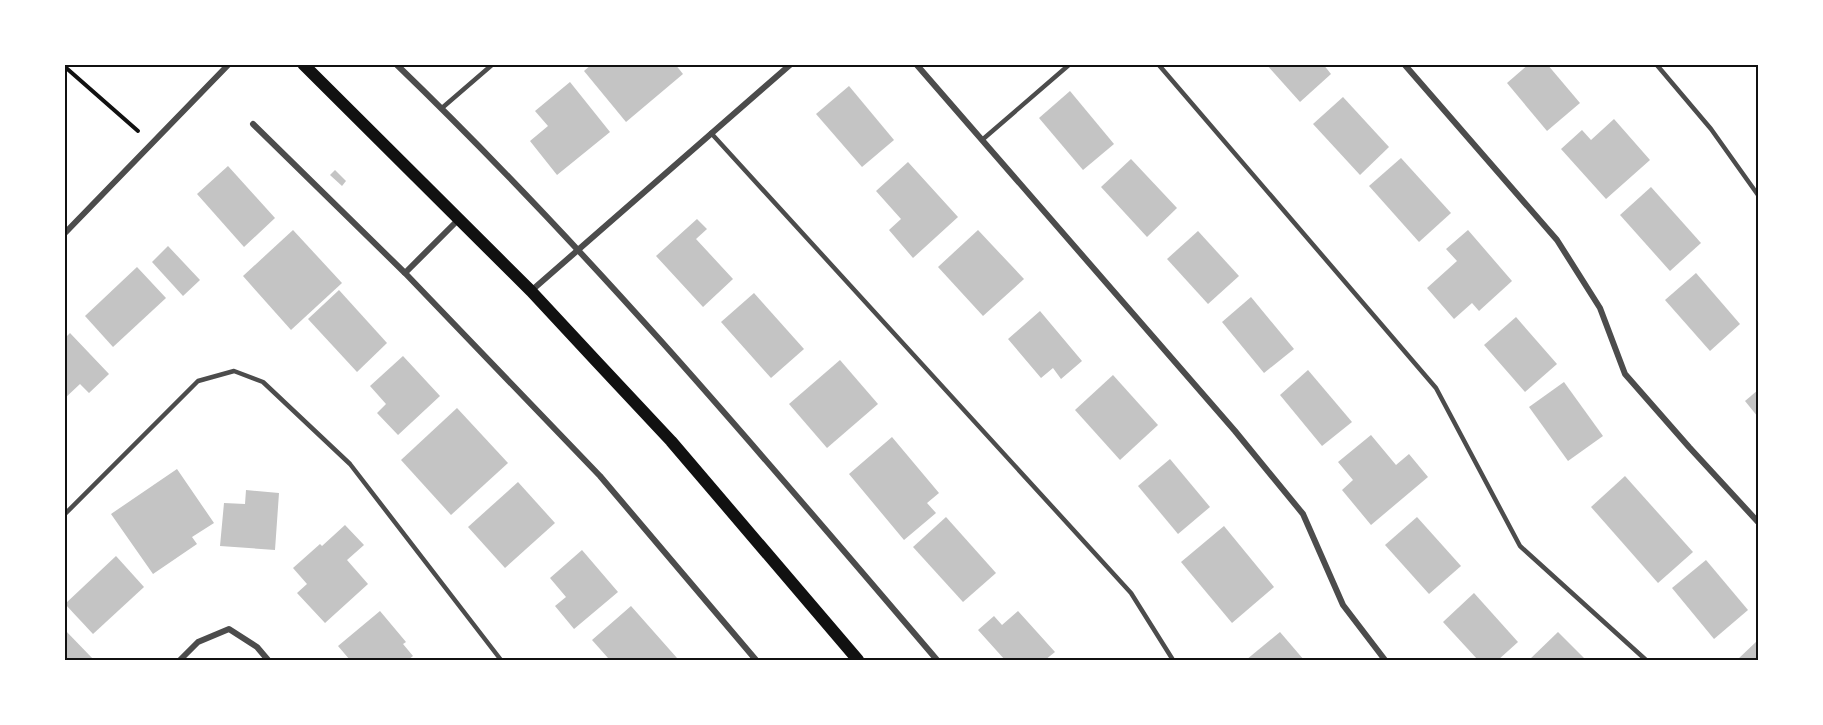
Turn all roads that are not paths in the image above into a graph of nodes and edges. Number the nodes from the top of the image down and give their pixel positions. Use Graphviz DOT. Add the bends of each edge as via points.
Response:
graph roads {
  1 [pos="229,64"];
  2 [pos="303,64"];
  3 [pos="396,64"];
  4 [pos="492,64"];
  5 [pos="791,64"];
  6 [pos="916,64"];
  7 [pos="1070,64"];
  8 [pos="1158,64"];
  9 [pos="1404,64"];
  10 [pos="1656,64"];
  11 [pos="442,108"];
  12 [pos="253,124"];
  13 [pos="711,133"];
  14 [pos="982,140"];
  15 [pos="1758,195"];
  16 [pos="458,220"];
  17 [pos="64,234"];
  18 [pos="579,250"];
  19 [pos="405,273"];
  20 [pos="531,291"];
  21 [pos="64,515"];
  22 [pos="1758,522"];
  23 [pos="180,660"];
  24 [pos="268,660"];
  25 [pos="501,660"];
  26 [pos="756,660"];
  27 [pos="858,660"];
  28 [pos="937,660"];
  29 [pos="1173,660"];
  30 [pos="1385,660"];
  31 [pos="1646,660"];
  1 -- 17 [label="street"];
  2 -- 16 [label="main road"];
  3 -- 11 [label="street"];
  4 -- 11 [label="lane"];
  5 -- 13 [label="street"];
  6 -- 14 [label="street"];
  7 -- 14 [label="lane"];
  8 -- 31 [label="lane" via="1436,387 1520,546"];
  9 -- 22 [label="street" via="1557,240 1600,308 1626,374"];
  10 -- 15 [label="lane" via="1711,129"];
  11 -- 18 [label="street"];
  12 -- 19 [label="street"];
  13 -- 18 [label="street"];
  13 -- 29 [label="lane" via="1131,593"];
  14 -- 30 [label="street" via="1303,514 1343,605"];
  16 -- 19 [label="street"];
  16 -- 20 [label="main road"];
  18 -- 20 [label="street"];
  18 -- 28 [label="street" via="728,414"];
  19 -- 26 [label="street" via="600,476"];
  20 -- 27 [label="main road" via="671,441"];
  21 -- 25 [label="lane" via="198,381 234,370 263,382 350,464"];
  23 -- 24 [label="street" via="198,642 229,628 257,647"];
}
